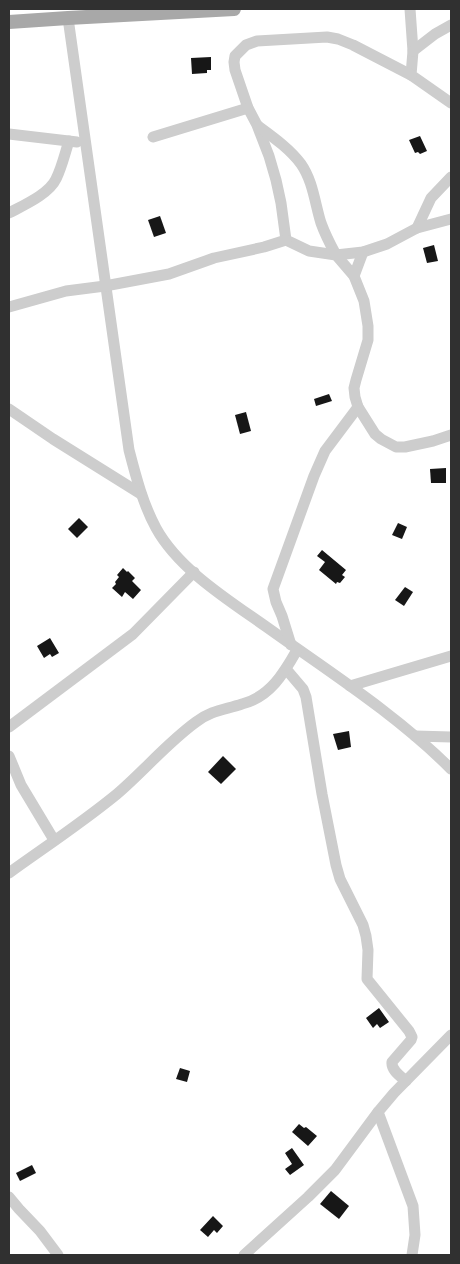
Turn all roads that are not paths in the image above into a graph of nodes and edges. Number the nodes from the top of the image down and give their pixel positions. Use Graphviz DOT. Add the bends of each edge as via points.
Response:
graph roads {
  1 [pos="234,9"];
  2 [pos="410,9"];
  3 [pos="68,18"];
  4 [pos="9,22"];
  5 [pos="451,25"];
  6 [pos="413,51"];
  7 [pos="411,75"];
  8 [pos="451,103"];
  9 [pos="248,108"];
  10 [pos="257,125"];
  11 [pos="9,134"];
  12 [pos="154,137"];
  13 [pos="69,141"];
  14 [pos="86,144"];
  15 [pos="451,177"];
  16 [pos="9,213"];
  17 [pos="451,219"];
  18 [pos="417,228"];
  19 [pos="286,240"];
  20 [pos="363,252"];
  21 [pos="336,255"];
  22 [pos="354,276"];
  23 [pos="106,286"];
  24 [pos="9,307"];
  25 [pos="358,407"];
  26 [pos="9,409"];
  27 [pos="451,435"];
  28 [pos="141,494"];
  29 [pos="194,572"];
  30 [pos="294,647"];
  31 [pos="451,656"];
  32 [pos="286,669"];
  33 [pos="350,686"];
  34 [pos="9,727"];
  35 [pos="415,736"];
  36 [pos="451,737"];
  37 [pos="9,756"];
  38 [pos="451,769"];
  39 [pos="54,840"];
  40 [pos="9,873"];
  41 [pos="451,1035"];
  42 [pos="406,1082"];
  43 [pos="378,1112"];
  44 [pos="9,1197"];
  45 [pos="58,1255"];
  46 [pos="244,1255"];
  47 [pos="412,1255"];
  1 -- 3 [label="main road"];
  2 -- 6 [label="street"];
  3 -- 4 [label="main road"];
  3 -- 14 [label="street"];
  5 -- 6 [label="street"];
  6 -- 7 [label="street"];
  7 -- 8 [label="street"];
  7 -- 9 [label="street" via="338,39 257,40 240,50 234,62"];
  9 -- 10 [label="street"];
  9 -- 12 [label="street"];
  10 -- 19 [label="street" via="276,180"];
  10 -- 21 [label="street" via="281,143 302,166"];
  11 -- 13 [label="street"];
  13 -- 14 [label="street"];
  13 -- 16 [label="street" via="52,184"];
  14 -- 23 [label="street"];
  15 -- 18 [label="street" via="431,198"];
  17 -- 18 [label="street"];
  18 -- 20 [label="street"];
  19 -- 21 [label="street" via="309,251"];
  19 -- 23 [label="street" via="214,258 170,274"];
  20 -- 21 [label="street"];
  20 -- 22 [label="street"];
  21 -- 22 [label="street"];
  22 -- 25 [label="street" via="364,301 368,326 368,340 354,388"];
  23 -- 24 [label="street" via="66,291"];
  23 -- 28 [label="street" via="129,450"];
  25 -- 27 [label="street" via="375,434 396,447"];
  25 -- 30 [label="street" via="323,456 273,589"];
  26 -- 28 [label="street"];
  28 -- 29 [label="street" via="156,529 172,551"];
  29 -- 30 [label="street" via="207,585"];
  29 -- 34 [label="street" via="133,634"];
  30 -- 32 [label="street"];
  30 -- 33 [label="street"];
  31 -- 33 [label="street"];
  32 -- 39 [label="street" via="265,693 198,720 117,794"];
  32 -- 42 [label="street" via="303,689 306,698 336,864 366,936 367,979 412,1036 392,1065"];
  33 -- 35 [label="street"];
  35 -- 36 [label="street"];
  35 -- 38 [label="street"];
  37 -- 39 [label="street" via="21,785"];
  39 -- 40 [label="street"];
  41 -- 42 [label="street"];
  42 -- 43 [label="street"];
  43 -- 46 [label="street" via="335,1170"];
  43 -- 47 [label="street" via="413,1206 415,1235"];
  44 -- 45 [label="street"];
}
